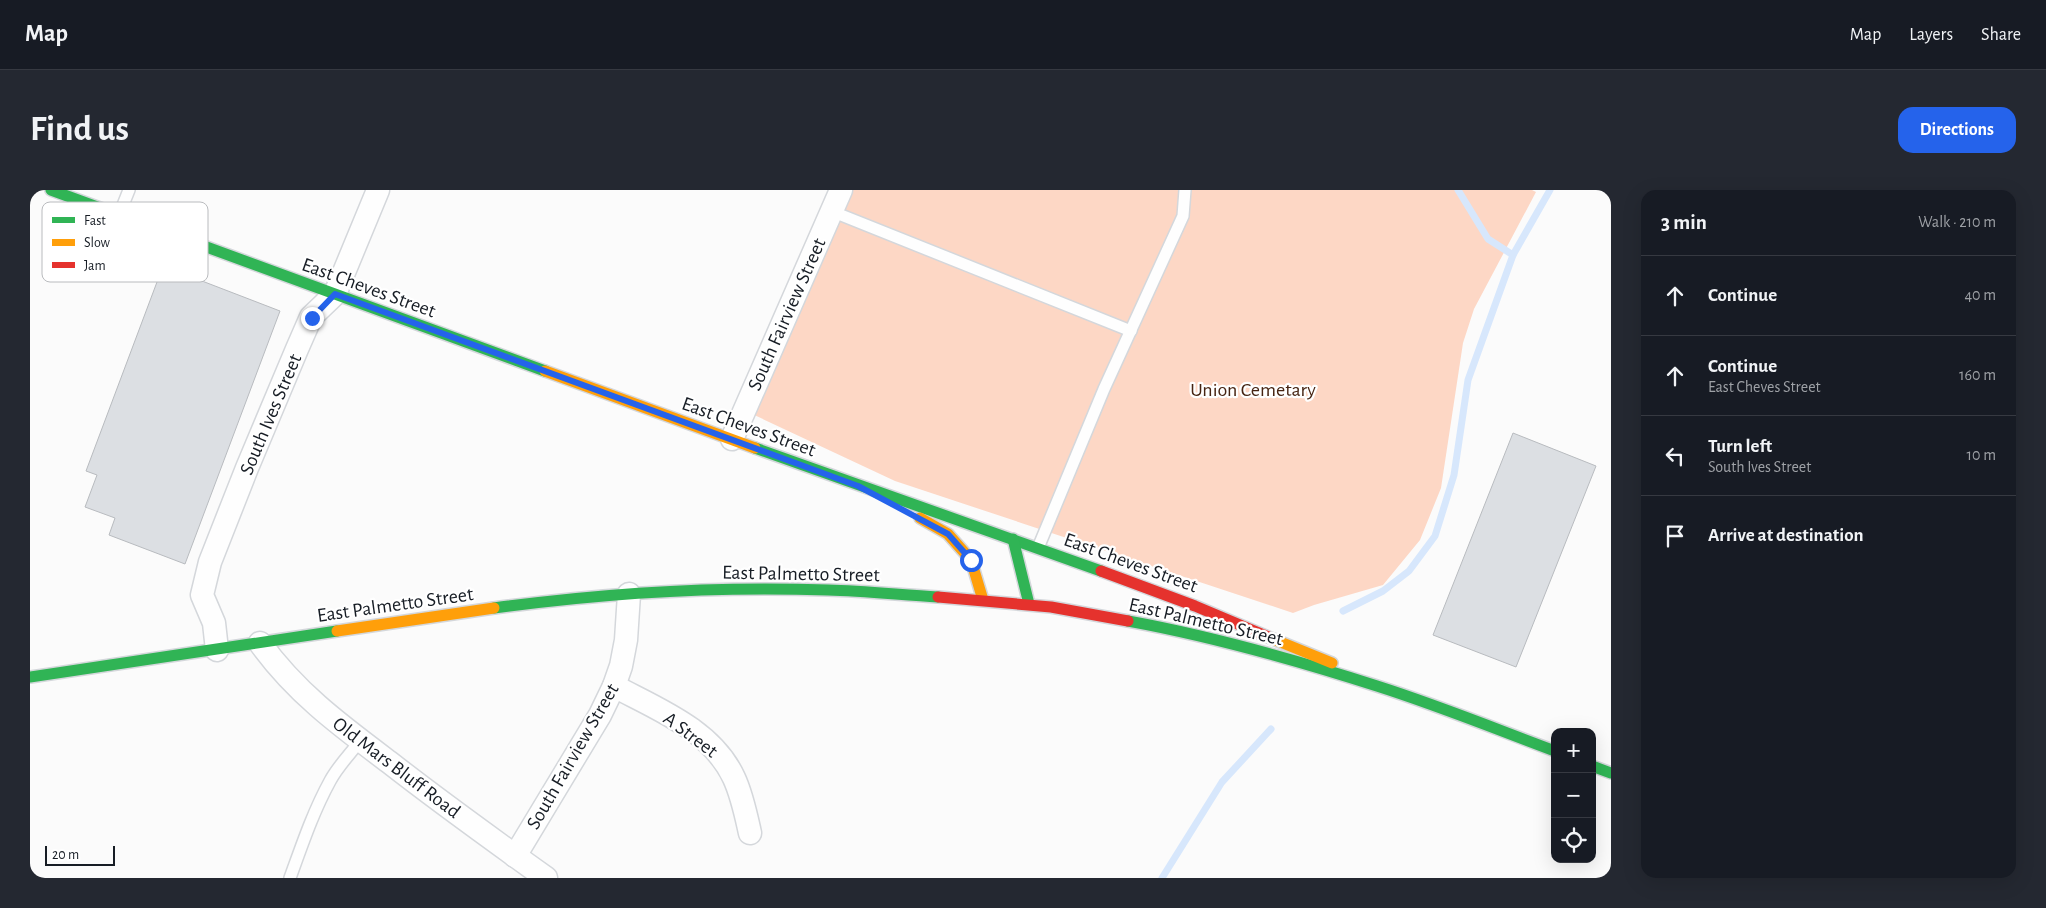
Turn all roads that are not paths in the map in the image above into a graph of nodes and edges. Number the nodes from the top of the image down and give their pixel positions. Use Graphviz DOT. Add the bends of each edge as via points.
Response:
graph roads {
  1 [pos="51,190"];
  2 [pos="129,190"];
  3 [pos="378,190"];
  4 [pos="1185,190"];
  5 [pos="837,196"];
  6 [pos="84,202"];
  7 [pos="124,202"];
  8 [pos="208,248"];
  9 [pos="335,294"];
  10 [pos="1131,331"];
  11 [pos="732,439"];
  12 [pos="858,486"];
  13 [pos="1013,539"];
  14 [pos="1038,548"];
  15 [pos="630,594"];
  16 [pos="983,600"];
  17 [pos="1030,604"];
  18 [pos="260,643"];
  19 [pos="218,650"];
  20 [pos="30,677"];
  21 [pos="614,686"];
  22 [pos="1432,706"];
  23 [pos="360,741"];
  24 [pos="1551,750"];
  25 [pos="1596,768"];
  26 [pos="1611,774"];
  27 [pos="750,833"];
  28 [pos="515,856"];
  29 [pos="290,878"];
  30 [pos="546,878"];
  1 -- 6 [label="main road, East Cheves Street"];
  2 -- 7 [label="lane"];
  3 -- 9 [label="street, South Ives Street"];
  4 -- 10 [label="lane" via="1183,216"];
  5 -- 10 [label="lane"];
  5 -- 11 [label="street, South Fairview Street"];
  8 -- 9 [label="main road, East Cheves Street"];
  9 -- 11 [label="main road, East Cheves Street"];
  9 -- 19 [label="street, South Ives Street" via="308,325 210,562 202,595 214,623"];
  10 -- 14 [label="lane"];
  11 -- 12 [label="main road, East Cheves Street"];
  12 -- 13 [label="main road, East Cheves Street"];
  12 -- 16 [label="main road" via="948,534 971,560"];
  13 -- 14 [label="main road, East Cheves Street"];
  13 -- 17 [label="main road"];
  14 -- 22 [label="main road, East Cheves Street" via="1195,606"];
  15 -- 16 [label="main road, East Palmetto Street" via="741,589"];
  15 -- 18 [label="main road, East Palmetto Street" via="575,597 398,620"];
  15 -- 21 [label="street, South Fairview Street" via="626,640"];
  16 -- 17 [label="main road, East Palmetto Street"];
  17 -- 22 [label="main road, East Palmetto Street" via="1168,628 1216,640 1378,686"];
  18 -- 19 [label="main road, East Palmetto Street"];
  18 -- 23 [label="street, Old Mars Bluff Road" via="294,685"];
  19 -- 20 [label="main road, East Palmetto Street"];
  21 -- 27 [label="street, A Street" via="677,720 709,743 722,757 734,777"];
  21 -- 28 [label="street, South Fairview Street"];
  22 -- 24 [label="main road, East Palmetto Street"];
  23 -- 28 [label="street, Old Mars Bluff Road"];
  23 -- 29 [label="lane" via="330,781 312,818"];
  25 -- 26 [label="main road"];
  28 -- 30 [label="street, Old Mars Bluff Road"];
}
